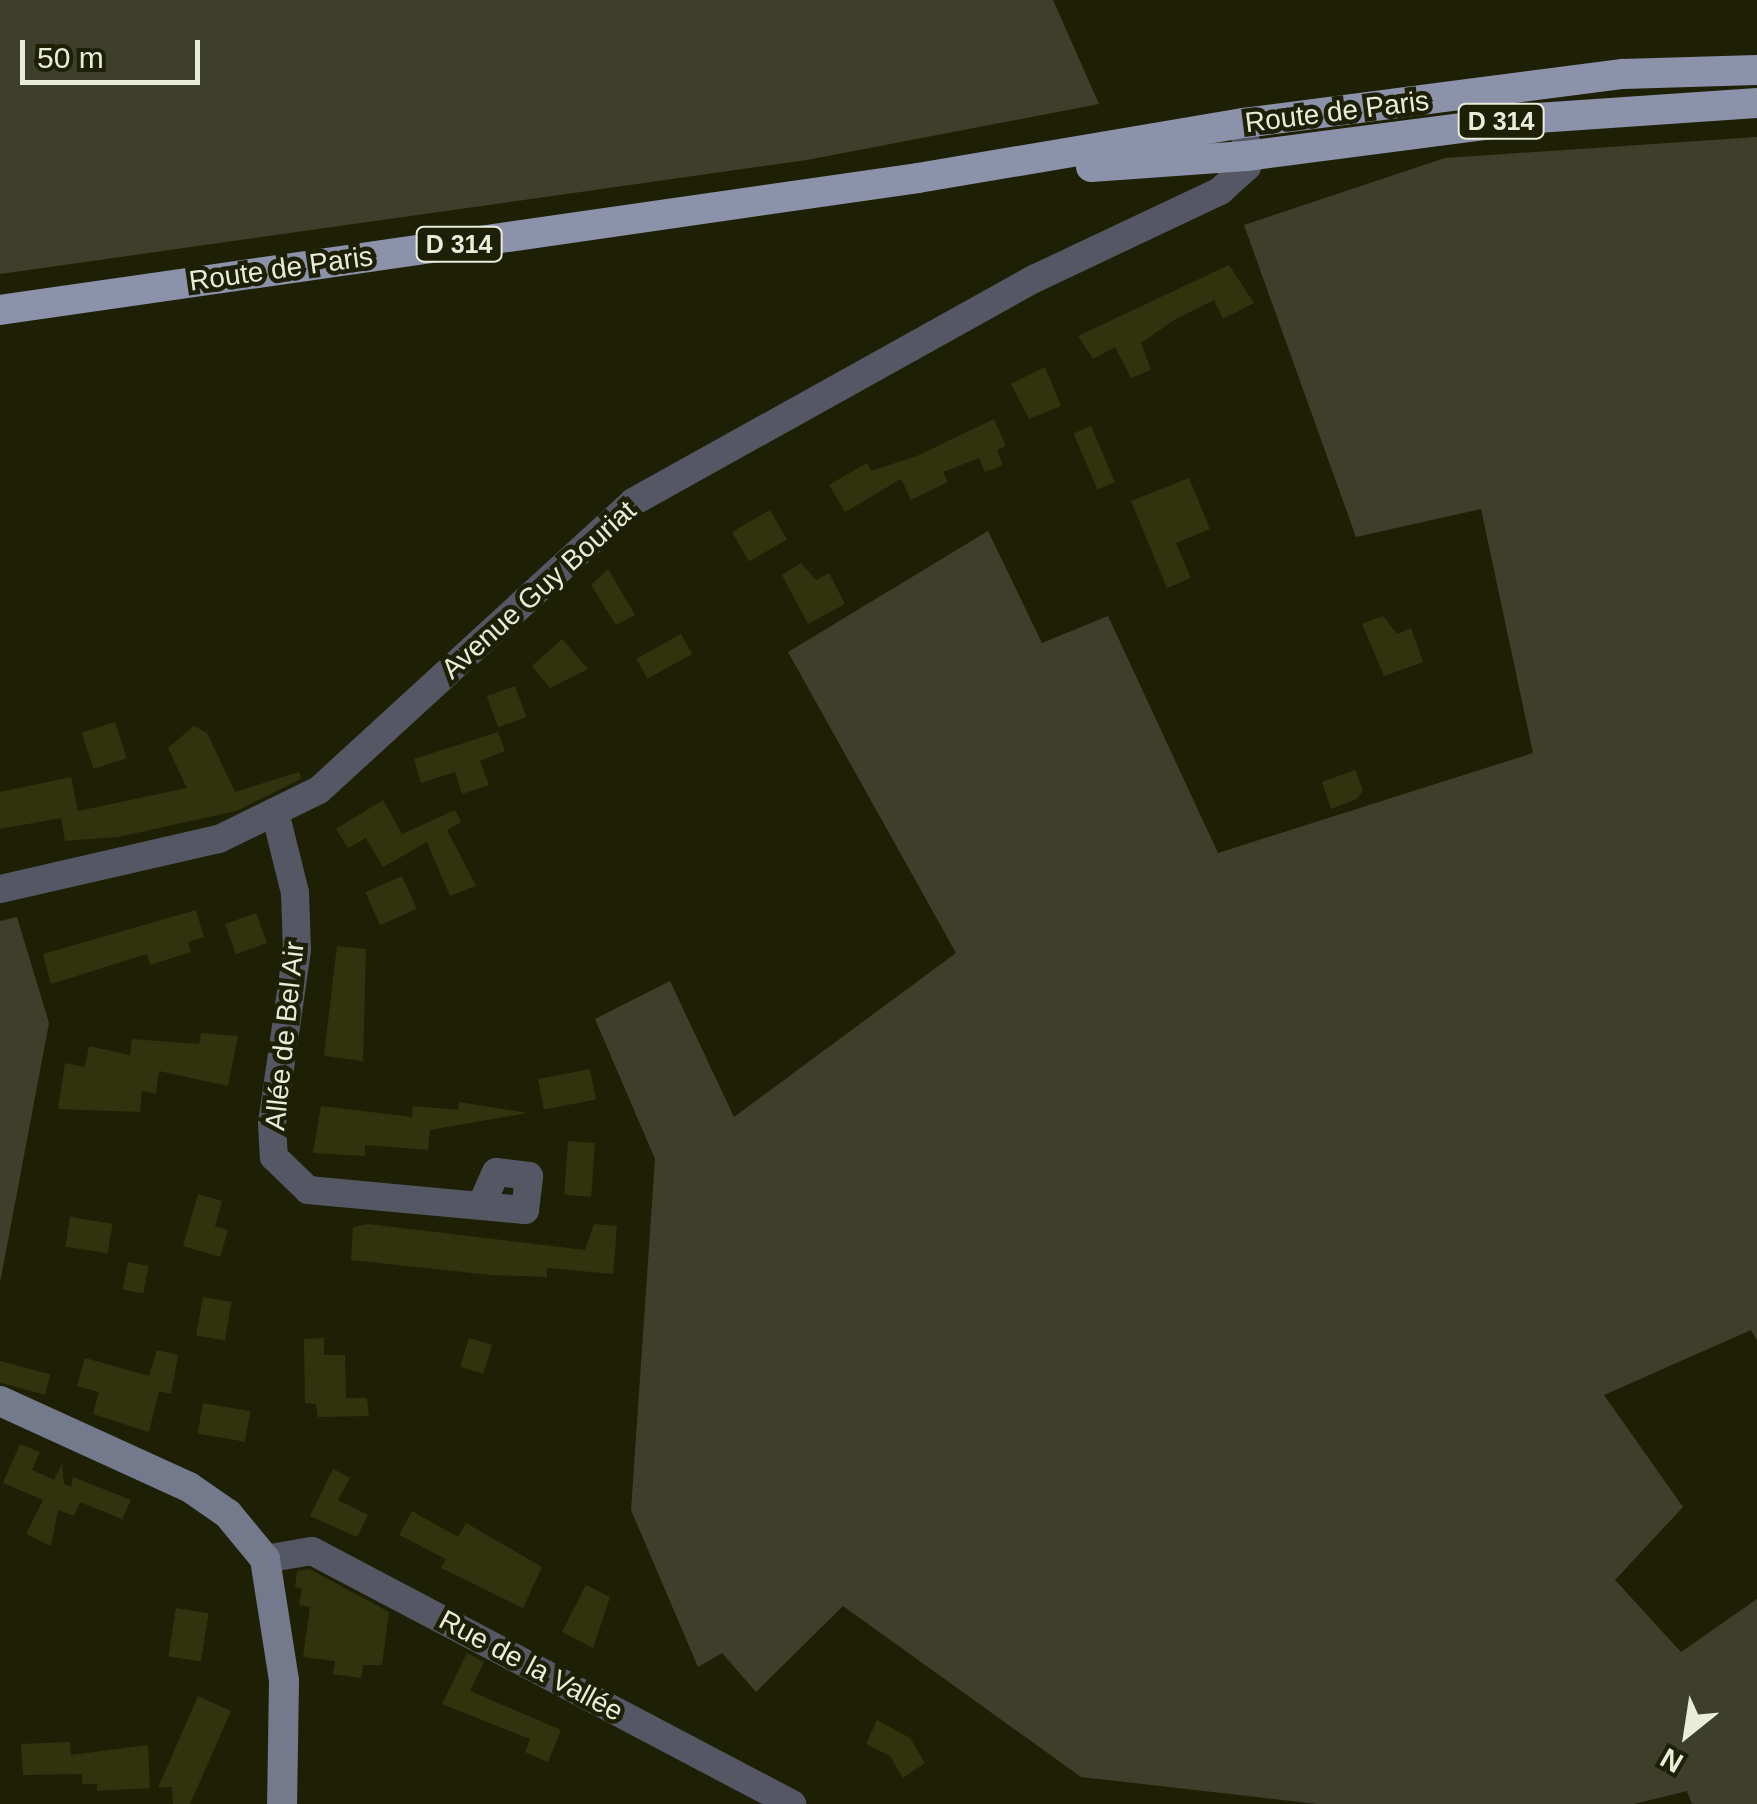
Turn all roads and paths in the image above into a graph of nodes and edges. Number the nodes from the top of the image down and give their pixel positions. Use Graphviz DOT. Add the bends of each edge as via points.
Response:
graph roads {
  1 [pos="1757,70"];
  2 [pos="1757,103"];
  3 [pos="1244,123"];
  4 [pos="1246,156"];
  5 [pos="918,178"];
  6 [pos="0,310"];
  7 [pos="276,816"];
  8 [pos="0,889"];
  9 [pos="481,1205"];
  10 [pos="0,1401"];
  11 [pos="265,1559"];
  12 [pos="282,1804"];
  13 [pos="792,1804"];
  1 -- 3 [label="main road, Route de Paris / D 314" via="1623,74"];
  2 -- 4 [label="main road, Route de Paris / D 314" via="1410,130"];
  3 -- 4 [label="street"];
  3 -- 5 [label="main road, Route de Paris / D 314"];
  4 -- 5 [label="main road, Route de Paris / D 314"];
  4 -- 7 [label="street, Avenue Guy Bouriat" via="1239,180 1220,191 1036,278 634,502 502,615 374,746"];
  5 -- 6 [label="main road, Route de Paris / D 314"];
  7 -- 8 [label="street, Avenue Guy Bouriat" via="219,839"];
  7 -- 9 [label="street, Allée de Bel Air" via="295,893 297,950 272,1123 274,1157 308,1190"];
  10 -- 11 [label="street" via="189,1487 228,1514"];
  11 -- 12 [label="street" via="284,1681"];
  11 -- 13 [label="street, Rue de la Vallée" via="290,1549 336,1562"];
}
